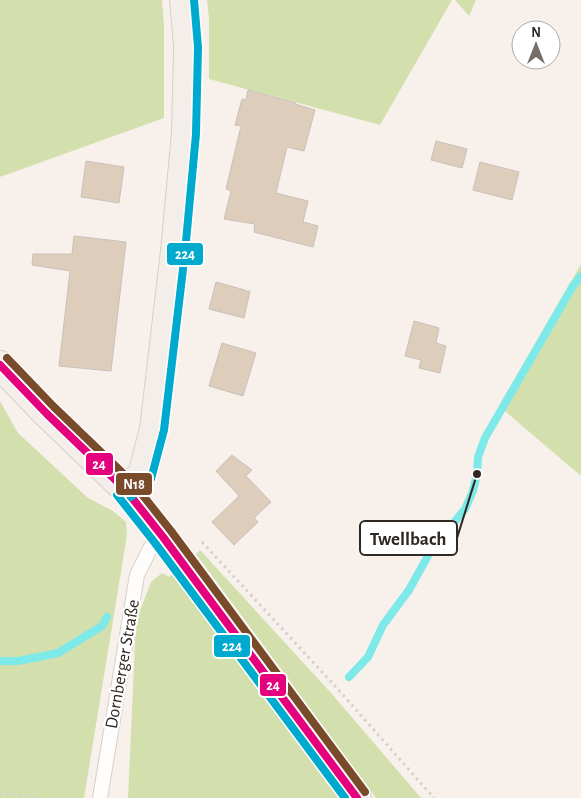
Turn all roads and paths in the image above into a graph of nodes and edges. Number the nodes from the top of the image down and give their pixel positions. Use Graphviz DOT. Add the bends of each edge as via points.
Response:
graph roads {
  1 [pos="184,0"];
  2 [pos="0,365"];
  3 [pos="125,489"];
  4 [pos="163,538"];
  5 [pos="198,538"];
  6 [pos="0,792"];
  7 [pos="38,798"];
  8 [pos="100,798"];
  9 [pos="357,798"];
  10 [pos="434,798"];
  1 -- 3 [label="street" via="188,48 186,133 154,429 142,475"];
  2 -- 3 [label="street"];
  3 -- 4 [label="street"];
  4 -- 8 [label="lane, Dornberger Straße" via="151,548 137,574"];
  4 -- 9 [label="street"];
  5 -- 10 [label="path"];
  6 -- 7 [label="path"];
}
